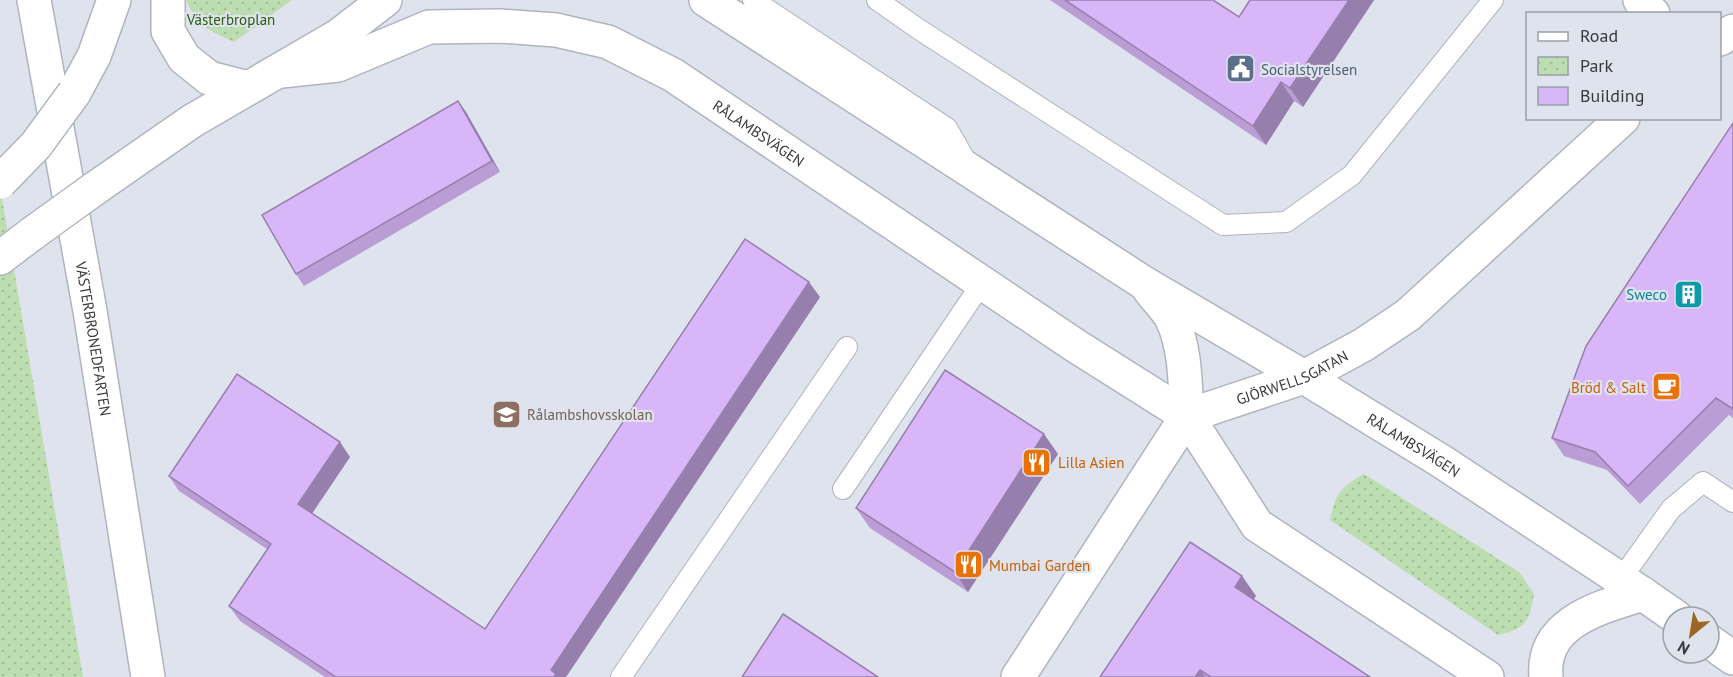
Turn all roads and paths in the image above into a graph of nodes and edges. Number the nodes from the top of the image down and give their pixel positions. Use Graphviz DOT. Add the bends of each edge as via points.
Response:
graph roads {
  1 [pos="34,0"];
  2 [pos="114,0"];
  3 [pos="168,0"];
  4 [pos="385,0"];
  5 [pos="706,0"];
  6 [pos="753,0"];
  7 [pos="877,0"];
  8 [pos="1493,0"];
  9 [pos="1640,0"];
  10 [pos="1651,12"];
  11 [pos="281,70"];
  12 [pos="248,87"];
  13 [pos="1621,120"];
  14 [pos="973,173"];
  15 [pos="0,182"];
  16 [pos="0,258"];
  17 [pos="982,283"];
  18 [pos="1144,283"];
  19 [pos="848,347"];
  20 [pos="1304,377"];
  21 [pos="1187,416"];
  22 [pos="843,489"];
  23 [pos="1733,502"];
  24 [pos="1632,586"];
  25 [pos="1661,606"];
  26 [pos="148,677"];
  27 [pos="621,677"];
  28 [pos="1018,677"];
  29 [pos="1487,677"];
  30 [pos="1546,677"];
  1 -- 26 [label="street, VÄSTERBRONEDFARTEN" via="90,311"];
  2 -- 15 [label="street, bridge" via="94,56 74,93 36,145"];
  3 -- 12 [label="street" via="168,31 184,58 209,78"];
  4 -- 11 [label="street" via="338,36"];
  5 -- 14 [label="street, RÅLAMBSVÄGEN"];
  6 -- 14 [label="lane" via="947,128"];
  7 -- 8 [label="lane" via="1223,225 1286,222 1352,175"];
  9 -- 10 [label="street"];
  11 -- 12 [label="street"];
  11 -- 17 [label="street, RÅLAMBSVÄGEN" via="338,65 429,27 556,30 608,42 673,75"];
  12 -- 16 [label="street, bridge" via="192,121"];
  13 -- 20 [label="street, GJÖRWELLSGATAN" via="1408,315"];
  14 -- 18 [label="street, RÅLAMBSVÄGEN"];
  17 -- 21 [label="street, RÅLAMBSVÄGEN"];
  17 -- 22 [label="lane"];
  18 -- 20 [label="street, RÅLAMBSVÄGEN"];
  18 -- 21 [label="street, RÅLAMBSVÄGEN" via="1172,319 1185,380"];
  19 -- 27 [label="lane"];
  20 -- 21 [label="street, GJÖRWELLSGATAN"];
  20 -- 24 [label="street, RÅLAMBSVÄGEN"];
  21 -- 28 [label="street"];
  21 -- 29 [label="street, RÅLAMBSVÄGEN" via="1257,525"];
  23 -- 24 [label="lane" via="1703,482 1671,509"];
  24 -- 25 [label="street, RÅLAMBSVÄGEN"];
  24 -- 30 [label="street" via="1565,628 1552,644 1544,664"];
}
